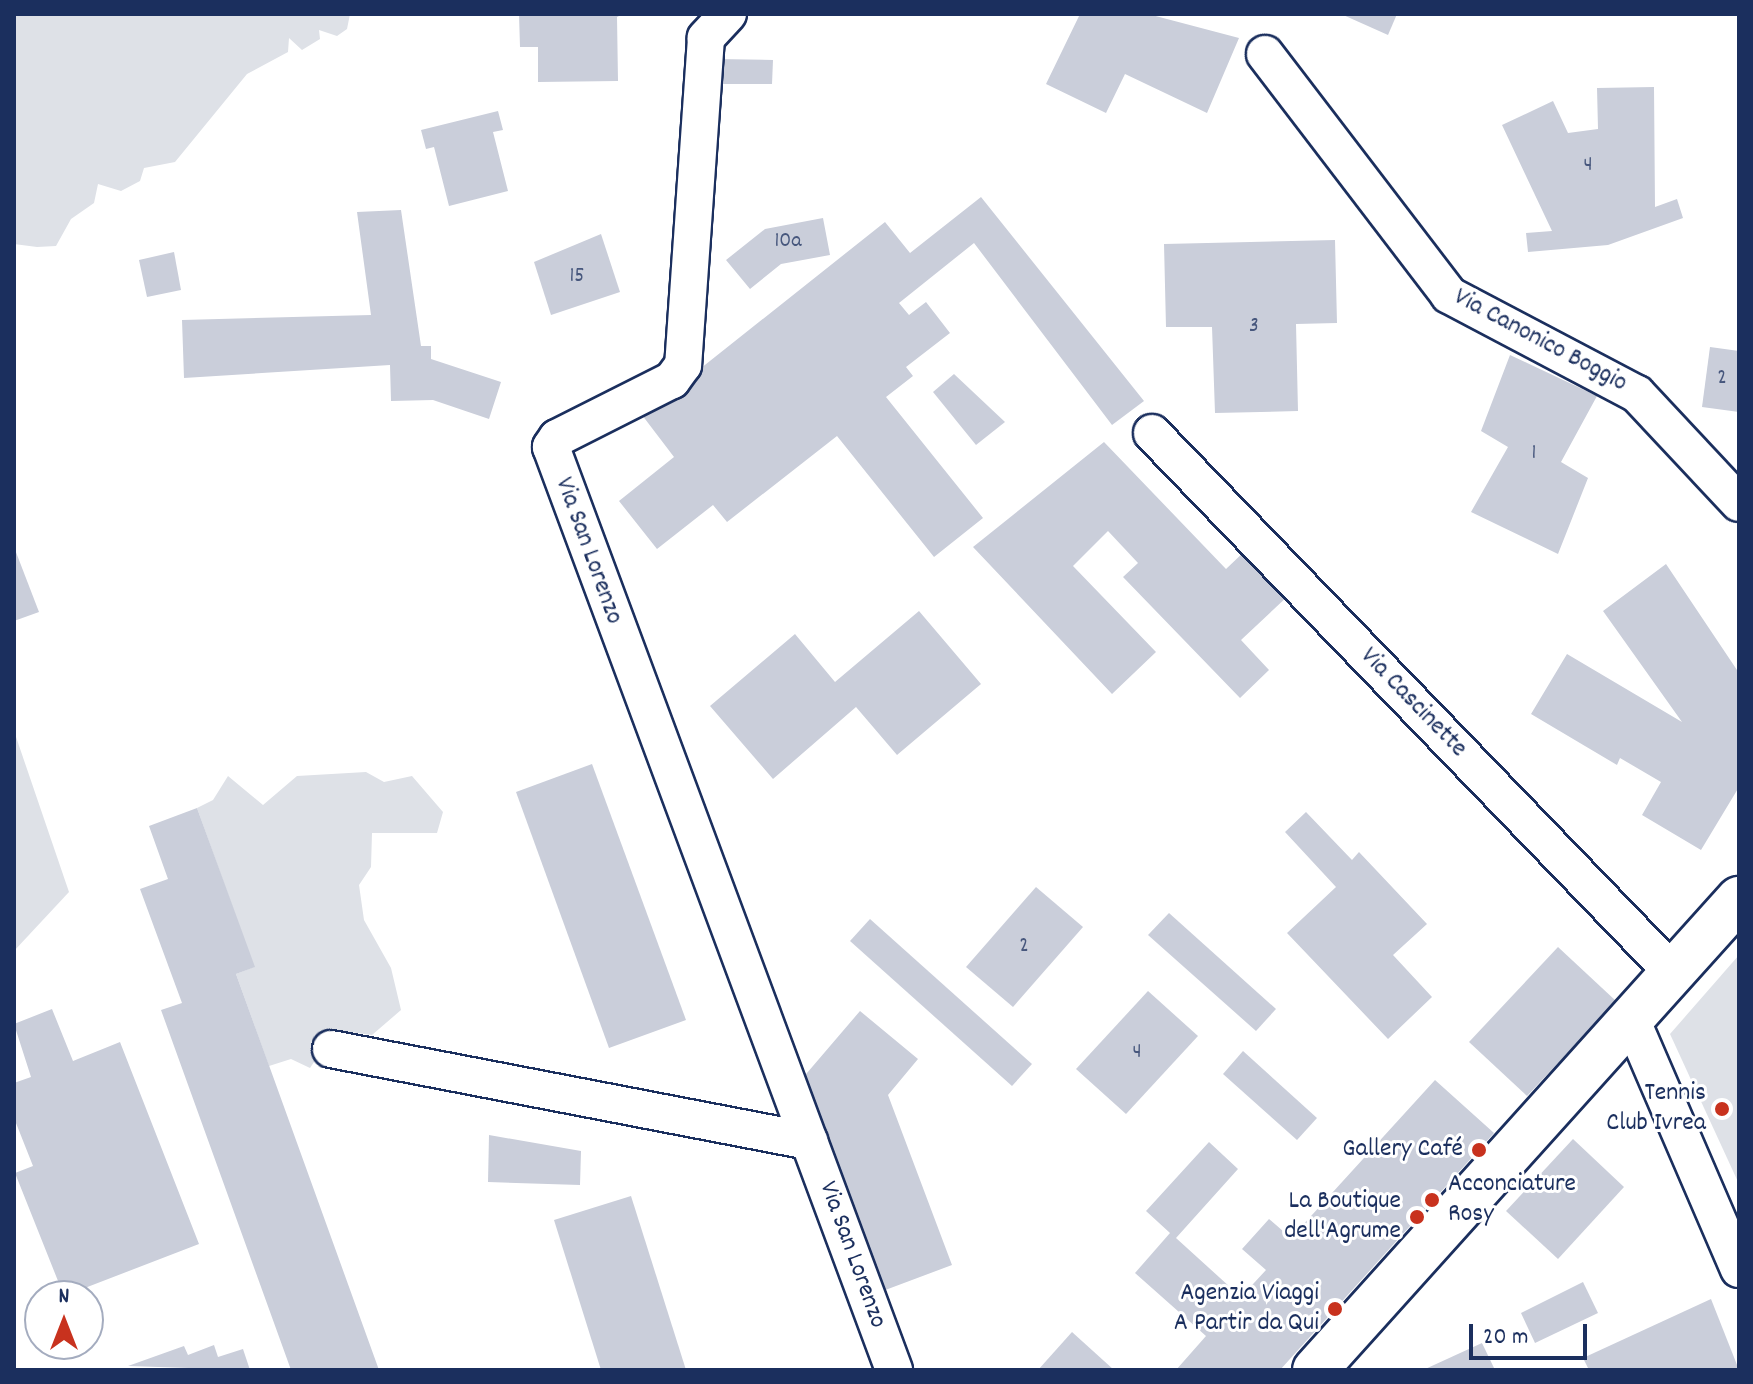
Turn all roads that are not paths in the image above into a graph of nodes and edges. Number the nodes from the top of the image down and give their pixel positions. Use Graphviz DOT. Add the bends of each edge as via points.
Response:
graph roads {
  1 [pos="728,14"];
  2 [pos="1265,54"];
  3 [pos="1152,433"];
  4 [pos="1739,503"];
  5 [pos="1739,899"];
  6 [pos="1674,974"];
  7 [pos="1632,1021"];
  8 [pos="331,1049"];
  9 [pos="809,1141"];
  10 [pos="1739,1269"];
  11 [pos="894,1370"];
  12 [pos="1315,1370"];
  1 -- 9 [label="street, Via San Lorenzo" via="706,38 683,365 672,380 557,438 551,447"];
  2 -- 4 [label="street, Via Canonico Boggio" via="1449,295 1637,394"];
  3 -- 6 [label="street, Via Cascinette"];
  5 -- 6 [label="main road"];
  6 -- 7 [label="main road"];
  7 -- 10 [label="street"];
  7 -- 12 [label="main road"];
  8 -- 9 [label="street"];
  9 -- 11 [label="street, Via San Lorenzo"];
}
